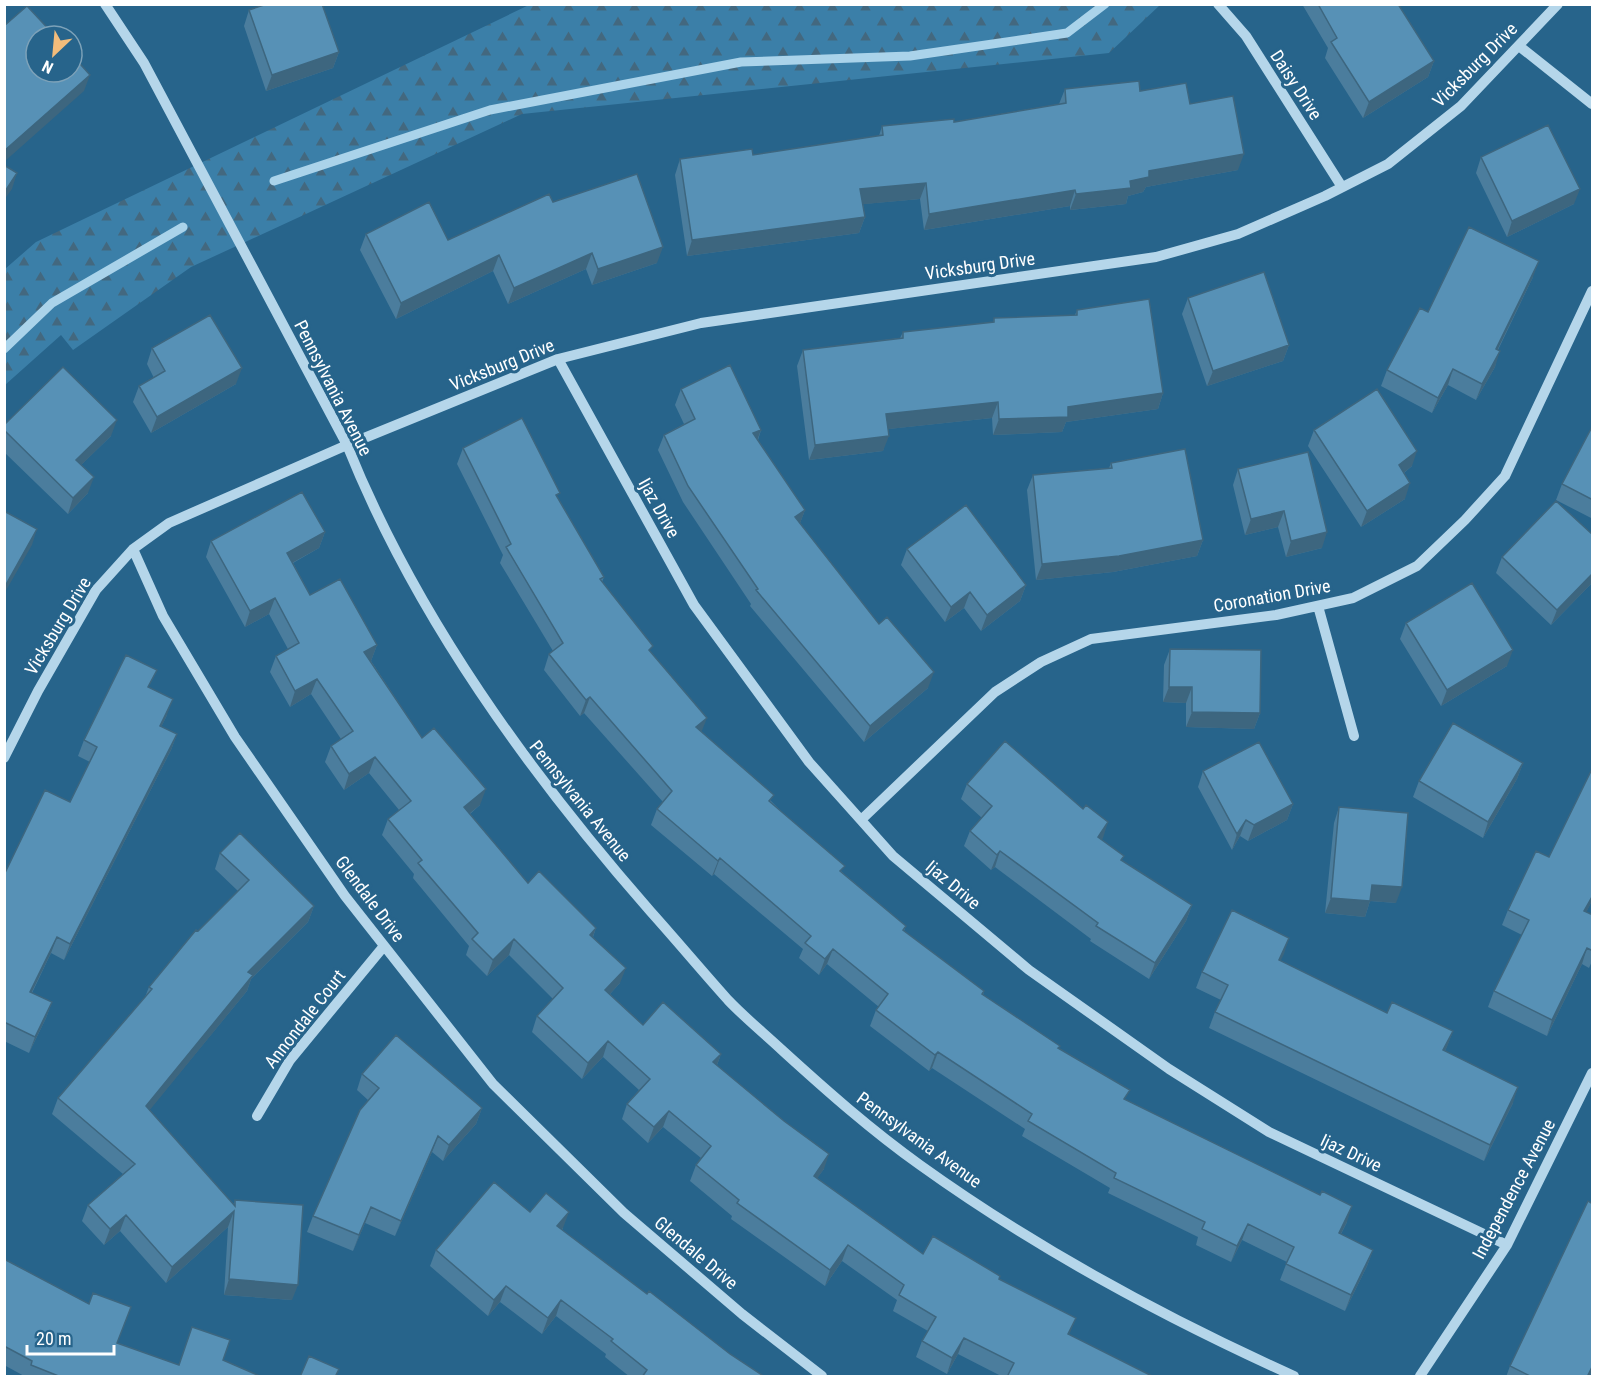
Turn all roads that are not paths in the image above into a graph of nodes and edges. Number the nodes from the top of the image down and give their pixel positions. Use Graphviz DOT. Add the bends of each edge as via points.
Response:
graph roads {
  1 [pos="105,4"];
  2 [pos="1218,4"];
  3 [pos="1558,4"];
  4 [pos="1519,46"];
  5 [pos="1593,104"];
  6 [pos="1342,187"];
  7 [pos="1593,291"];
  8 [pos="558,359"];
  9 [pos="347,445"];
  10 [pos="134,549"];
  11 [pos="1317,606"];
  12 [pos="1354,736"];
  13 [pos="4,758"];
  14 [pos="861,820"];
  15 [pos="384,946"];
  16 [pos="1593,1074"];
  17 [pos="257,1116"];
  18 [pos="1507,1245"];
  19 [pos="822,1377"];
  20 [pos="1294,1377"];
  21 [pos="1420,1377"];
  1 -- 9 [label="street, Pennsylvania Avenue" via="144,63"];
  2 -- 6 [label="street, Daisy Drive" via="1246,36"];
  3 -- 4 [label="street, Vicksburg Drive"];
  4 -- 5 [label="street"];
  4 -- 6 [label="street, Vicksburg Drive" via="1461,106 1388,164"];
  6 -- 8 [label="street, Vicksburg Drive" via="1239,234 1156,257 701,323"];
  7 -- 11 [label="street, Coronation Drive" via="1505,476 1417,566 1353,598"];
  8 -- 9 [label="street, Vicksburg Drive"];
  8 -- 14 [label="street, Ijaz Drive" via="694,605 809,762"];
  9 -- 10 [label="street" via="169,523"];
  9 -- 20 [label="street, Pennsylvania Avenue" via="374,511 520,753 606,861 730,1002 838,1101 920,1165 1055,1254 1199,1333"];
  10 -- 13 [label="street, Vicksburg Drive" via="96,590"];
  10 -- 15 [label="street, Glendale Drive" via="163,616 235,737"];
  11 -- 12 [label="street"];
  11 -- 14 [label="street, Coronation Drive" via="1091,639 1041,662 995,692"];
  14 -- 18 [label="street, Ijaz Drive" via="893,856 1029,970 1169,1069 1269,1132"];
  15 -- 17 [label="street, Annondale Court" via="290,1060"];
  15 -- 19 [label="street, Glendale Drive" via="494,1084 624,1213"];
  16 -- 18 [label="street, Independence Avenue"];
  18 -- 21 [label="street, Independence Avenue"];
}
